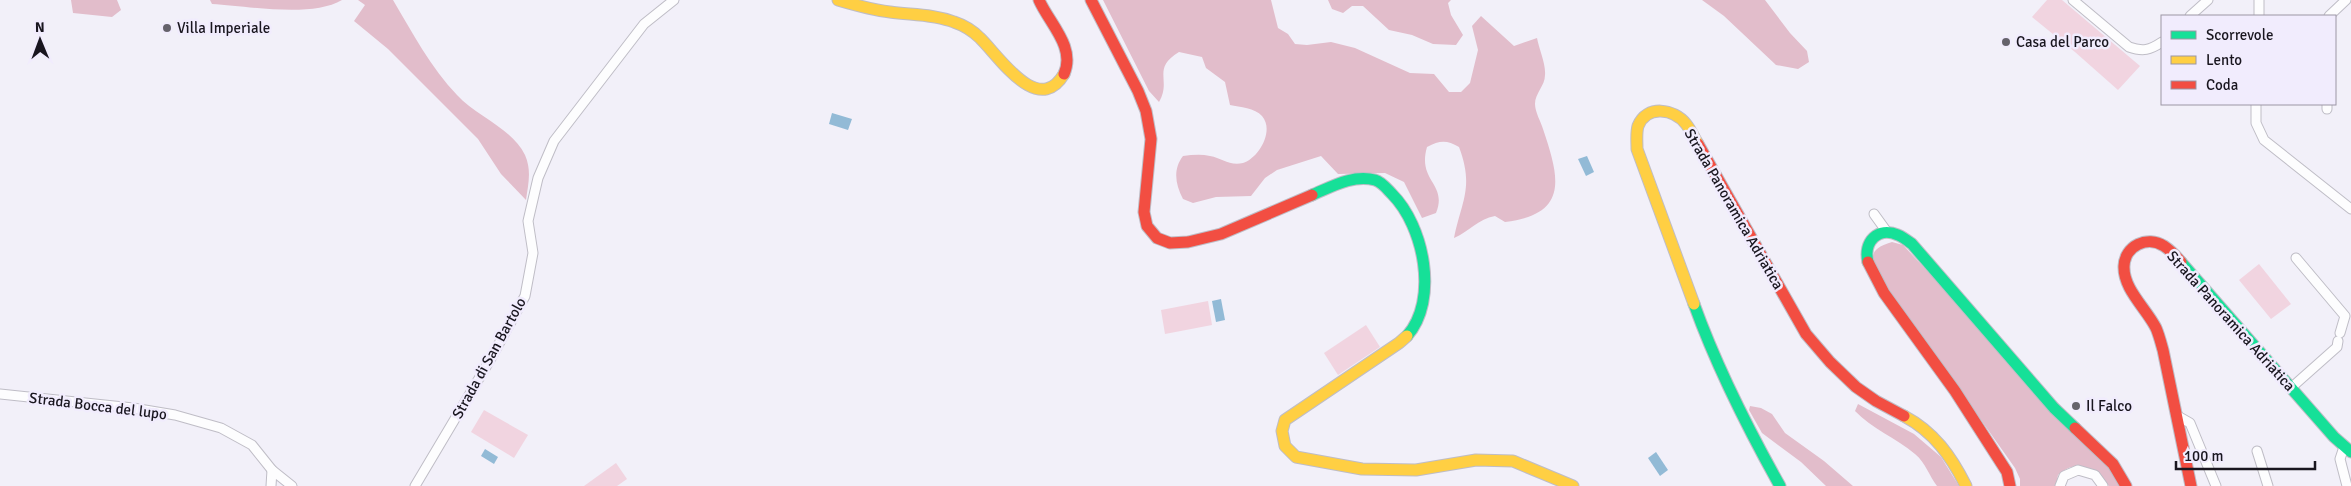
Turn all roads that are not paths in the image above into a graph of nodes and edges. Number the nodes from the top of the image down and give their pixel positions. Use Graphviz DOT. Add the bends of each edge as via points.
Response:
graph roads {
  1 [pos="674,0"];
  2 [pos="838,0"];
  3 [pos="1038,0"];
  4 [pos="1091,0"];
  5 [pos="2073,0"];
  6 [pos="2208,0"];
  7 [pos="2259,0"];
  8 [pos="2346,0"];
  9 [pos="2191,15"];
  10 [pos="2259,15"];
  11 [pos="2330,15"];
  12 [pos="2161,43"];
  13 [pos="2256,105"];
  14 [pos="2351,209"];
  15 [pos="1874,214"];
  16 [pos="1887,232"];
  17 [pos="2296,258"];
  18 [pos="2292,387"];
  19 [pos="0,394"];
  20 [pos="2176,415"];
  21 [pos="2347,449"];
  22 [pos="2257,451"];
  23 [pos="272,470"];
  24 [pos="1553,482"];
  25 [pos="271,486"];
  26 [pos="292,486"];
  27 [pos="415,486"];
  28 [pos="1574,486"];
  29 [pos="1780,486"];
  30 [pos="1966,486"];
  31 [pos="2010,486"];
  32 [pos="2060,486"];
  33 [pos="2103,486"];
  34 [pos="2126,486"];
  35 [pos="2191,486"];
  36 [pos="2216,486"];
  37 [pos="2268,486"];
  38 [pos="2347,486"];
  1 -- 27 [label="street, Strada di San Bartolo" via="644,24 554,141 538,178 528,221 533,253 525,296"];
  2 -- 3 [label="street" via="954,22 981,38 1020,81 1048,89 1061,80 1068,62 1062,43"];
  4 -- 24 [label="street" via="1146,111 1151,140 1144,212 1147,226 1157,238 1170,243 1188,242 1221,234 1344,182 1361,179 1378,181 1396,196 1407,212 1423,264 1424,291 1412,331 1399,343 1296,410 1285,420 1282,431 1285,446 1296,457 1362,469 1416,470 1476,460 1513,461"];
  5 -- 12 [label="street" via="2129,47 2140,51"];
  6 -- 9 [label="street"];
  7 -- 10 [label="street"];
  8 -- 11 [label="street"];
  13 -- 14 [label="street" via="2256,123 2264,140"];
  15 -- 16 [label="street"];
  16 -- 31 [label="street" via="1868,243 1869,268 2007,472"];
  16 -- 34 [label="street" via="1912,244 2054,408 2112,464"];
  17 -- 18 [label="street" via="2345,316 2337,347"];
  18 -- 20 [label="street, Strada Panoramica Adriatica" via="2178,258 2163,245 2148,241 2135,245 2127,254 2124,266 2127,282 2156,328"];
  18 -- 21 [label="street, Strada Panoramica Adriatica"];
  19 -- 23 [label="street, Strada Bocca del lupo" via="175,415 221,428 252,445"];
  20 -- 35 [label="street, Strada Panoramica Adriatica"];
  20 -- 36 [label="street" via="2190,423"];
  21 -- 38 [label="street" via="2340,459"];
  22 -- 37 [label="street"];
  23 -- 25 [label="street"];
  23 -- 26 [label="street, Strada Bocca del lupo"];
  24 -- 28 [label="street"];
  29 -- 30 [label="street, Strada Panoramica Adriatica" via="1713,356 1637,149 1635,137 1640,120 1648,112 1662,110 1676,114 1686,124 1806,334 1825,357 1850,382 1876,401 1926,430 1947,451"];
  32 -- 33 [label="street" via="2064,476 2078,470 2095,475"];
}
